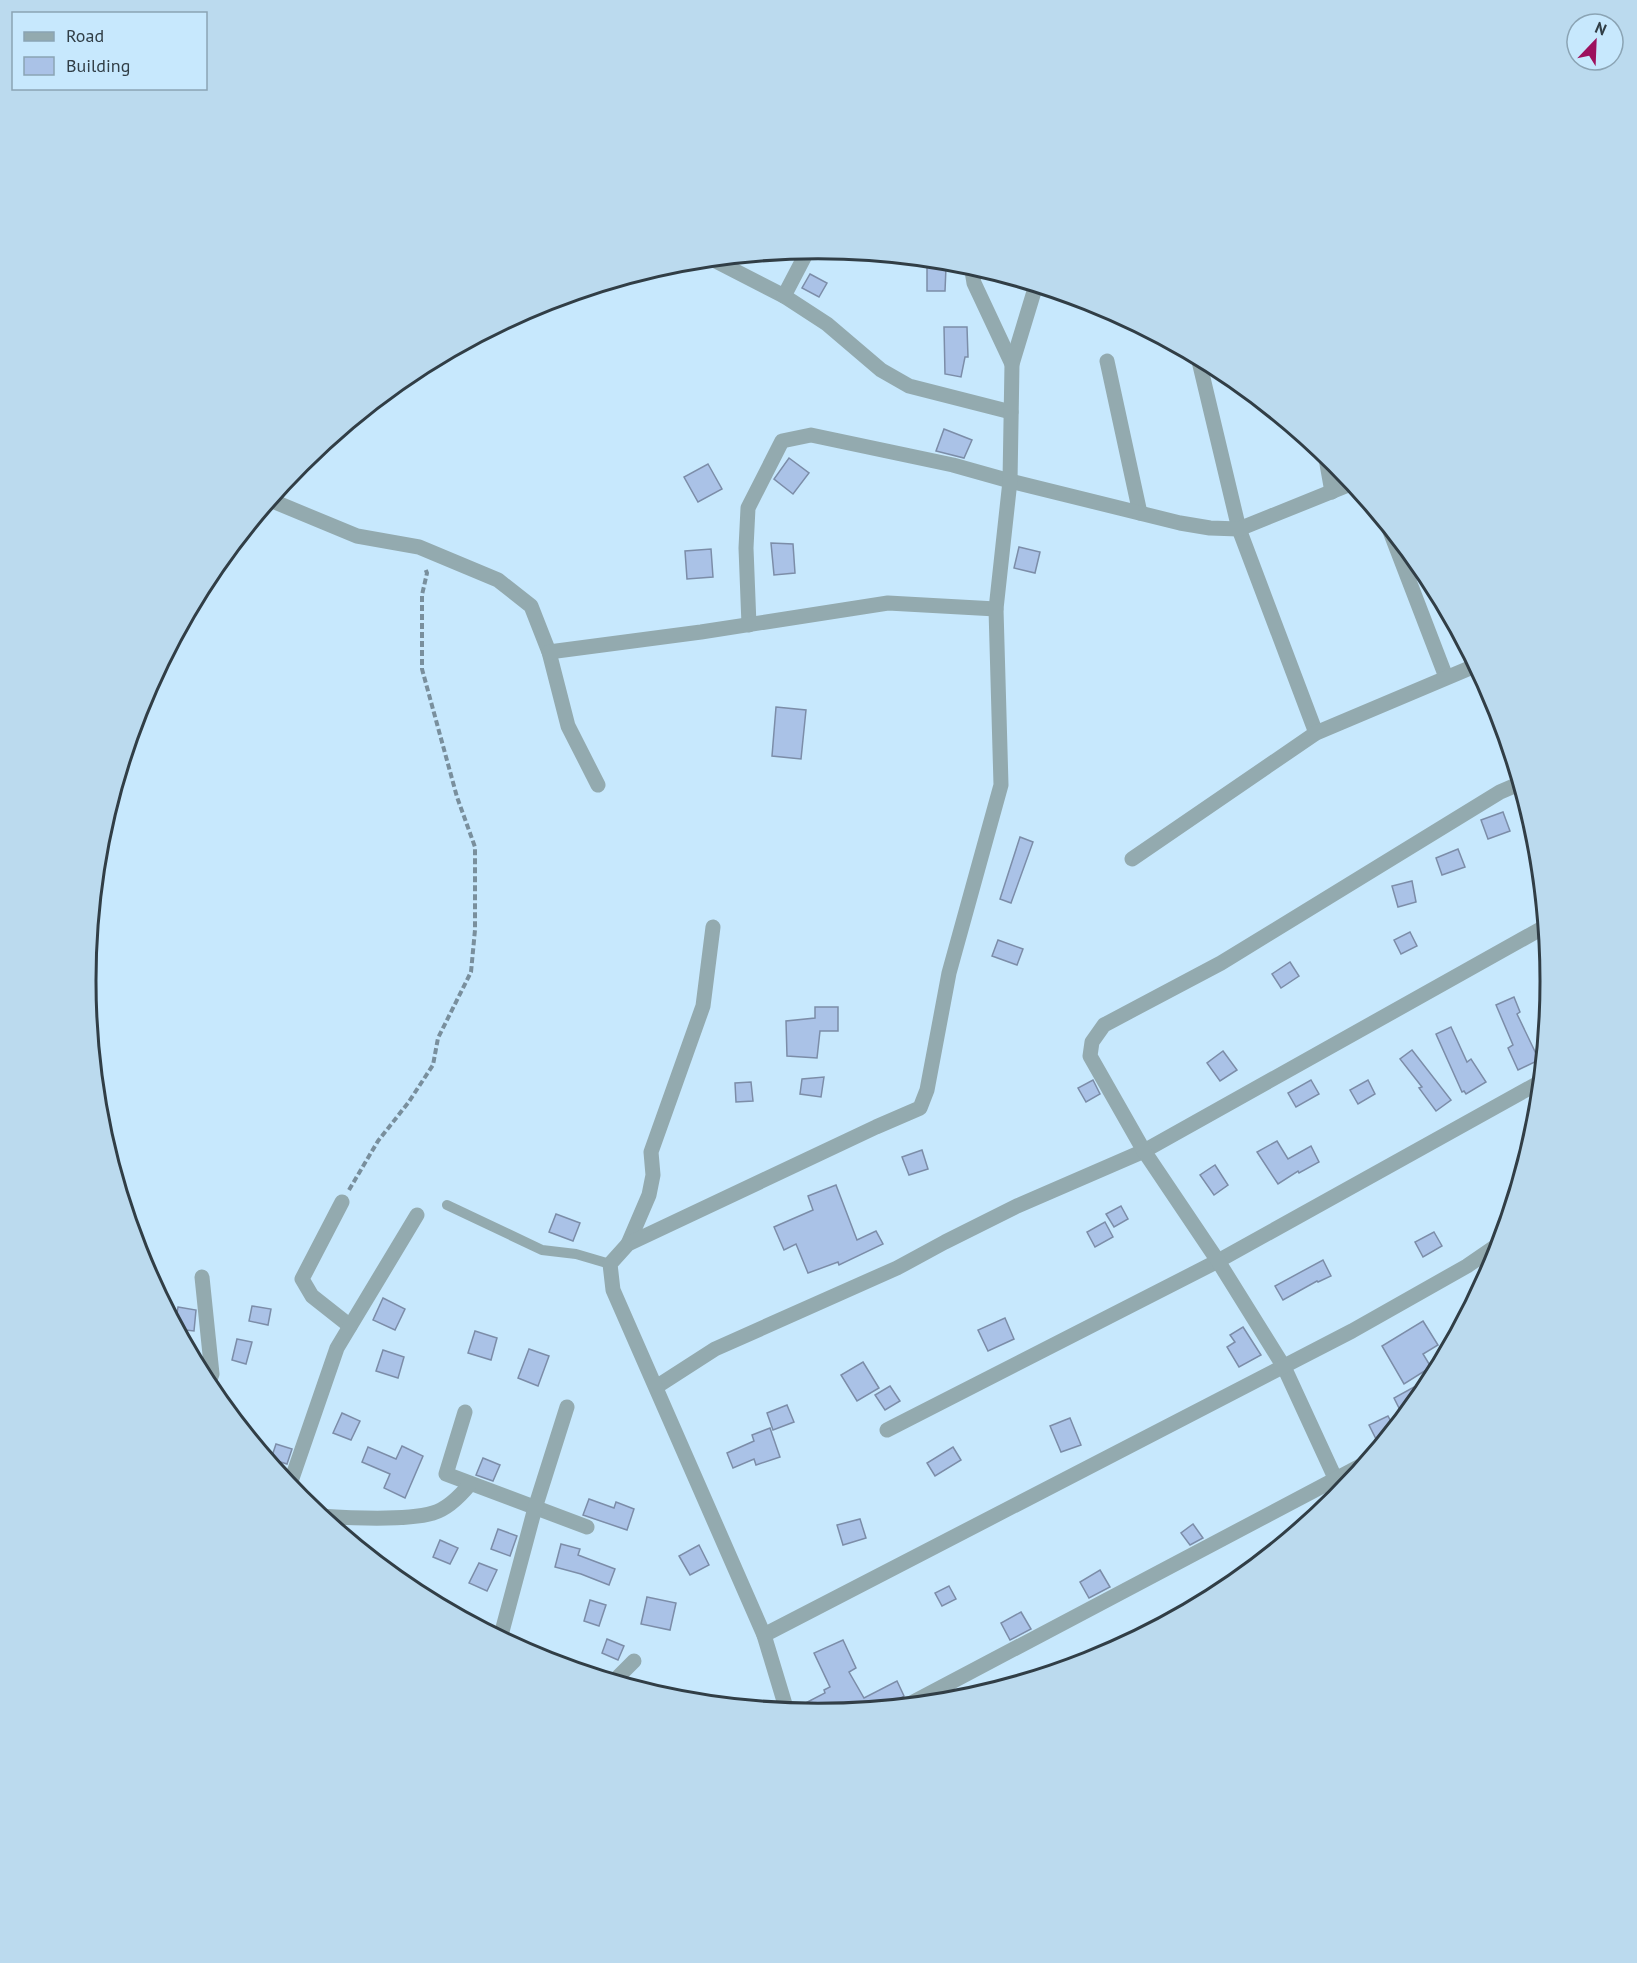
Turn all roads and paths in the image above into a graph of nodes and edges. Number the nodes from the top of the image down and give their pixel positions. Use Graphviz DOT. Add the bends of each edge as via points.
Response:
graph roads {
  1 [pos="803,260"];
  2 [pos="724,265"];
  3 [pos="973,276"];
  4 [pos="1034,292"];
  5 [pos="784,296"];
  6 [pos="1107,361"];
  7 [pos="1012,364"];
  8 [pos="1201,369"];
  9 [pos="1011,412"];
  10 [pos="1328,470"];
  11 [pos="1010,482"];
  12 [pos="1344,487"];
  13 [pos="1332,492"];
  14 [pos="277,503"];
  15 [pos="1140,513"];
  16 [pos="1239,529"];
  17 [pos="418,548"];
  18 [pos="1397,549"];
  19 [pos="996,609"];
  20 [pos="749,625"];
  21 [pos="549,652"];
  22 [pos="1469,668"];
  23 [pos="1446,677"];
  24 [pos="1316,733"];
  25 [pos="598,785"];
  26 [pos="1514,786"];
  27 [pos="1131,859"];
  28 [pos="713,927"];
  29 [pos="1539,930"];
  30 [pos="1533,1086"];
  31 [pos="1144,1152"];
  32 [pos="342,1202"];
  33 [pos="447,1205"];
  34 [pos="417,1215"];
  35 [pos="628,1244"];
  36 [pos="1489,1251"];
  37 [pos="1218,1261"];
  38 [pos="610,1264"];
  39 [pos="202,1277"];
  40 [pos="350,1326"];
  41 [pos="1284,1367"];
  42 [pos="212,1373"];
  43 [pos="656,1387"];
  44 [pos="567,1407"];
  45 [pos="465,1412"];
  46 [pos="887,1430"];
  47 [pos="1349,1472"];
  48 [pos="293,1476"];
  49 [pos="1336,1478"];
  50 [pos="1338,1483"];
  51 [pos="470,1484"];
  52 [pos="535,1508"];
  53 [pos="333,1516"];
  54 [pos="587,1527"];
  55 [pos="503,1631"];
  56 [pos="764,1635"];
  57 [pos="634,1661"];
  58 [pos="620,1675"];
  59 [pos="925,1696"];
  60 [pos="784,1703"];
  1 -- 5 [label="street"];
  2 -- 5 [label="street"];
  3 -- 7 [label="street"];
  4 -- 7 [label="street"];
  5 -- 9 [label="street" via="827,324 881,370 909,386"];
  6 -- 15 [label="street"];
  7 -- 9 [label="street"];
  8 -- 16 [label="street"];
  9 -- 11 [label="street"];
  10 -- 13 [label="street"];
  11 -- 15 [label="street"];
  11 -- 19 [label="street"];
  11 -- 20 [label="street" via="953,465 811,435 782,441 748,508"];
  12 -- 13 [label="street"];
  13 -- 16 [label="street"];
  14 -- 17 [label="street" via="357,536"];
  15 -- 16 [label="street" via="1210,528"];
  16 -- 24 [label="street"];
  17 -- 21 [label="street" via="498,580 531,606"];
  17 -- 32 [label="path" via="427,573 422,595 422,669 475,847 471,972 438,1038 433,1065 378,1141"];
  18 -- 23 [label="street"];
  19 -- 20 [label="street" via="888,603"];
  19 -- 35 [label="street" via="1001,785 949,973 927,1090 920,1108"];
  20 -- 21 [label="street"];
  21 -- 25 [label="street" via="568,726"];
  22 -- 23 [label="street"];
  23 -- 24 [label="street"];
  24 -- 27 [label="street"];
  26 -- 31 [label="street" via="1221,963 1104,1024 1092,1042 1090,1056"];
  28 -- 35 [label="street" via="703,1006 651,1152 653,1175 649,1195"];
  29 -- 31 [label="street"];
  30 -- 37 [label="street"];
  31 -- 37 [label="street"];
  31 -- 43 [label="street" via="1017,1206 897,1268 715,1349"];
  32 -- 40 [label="street" via="302,1279 312,1296"];
  33 -- 38 [label="lane" via="542,1250"];
  34 -- 40 [label="street"];
  35 -- 38 [label="street"];
  36 -- 41 [label="street" via="1352,1332"];
  37 -- 41 [label="street"];
  37 -- 46 [label="street"];
  38 -- 43 [label="street" via="613,1290"];
  39 -- 42 [label="street"];
  40 -- 48 [label="street" via="337,1348"];
  41 -- 49 [label="street"];
  41 -- 56 [label="street"];
  43 -- 56 [label="street"];
  44 -- 52 [label="street"];
  45 -- 51 [label="street" via="446,1474"];
  47 -- 49 [label="street"];
  49 -- 50 [label="street"];
  49 -- 59 [label="street"];
  51 -- 52 [label="street"];
  51 -- 53 [label="street" via="435,1513"];
  52 -- 54 [label="street"];
  52 -- 55 [label="street"];
  56 -- 60 [label="street"];
  57 -- 58 [label="street"];
}
